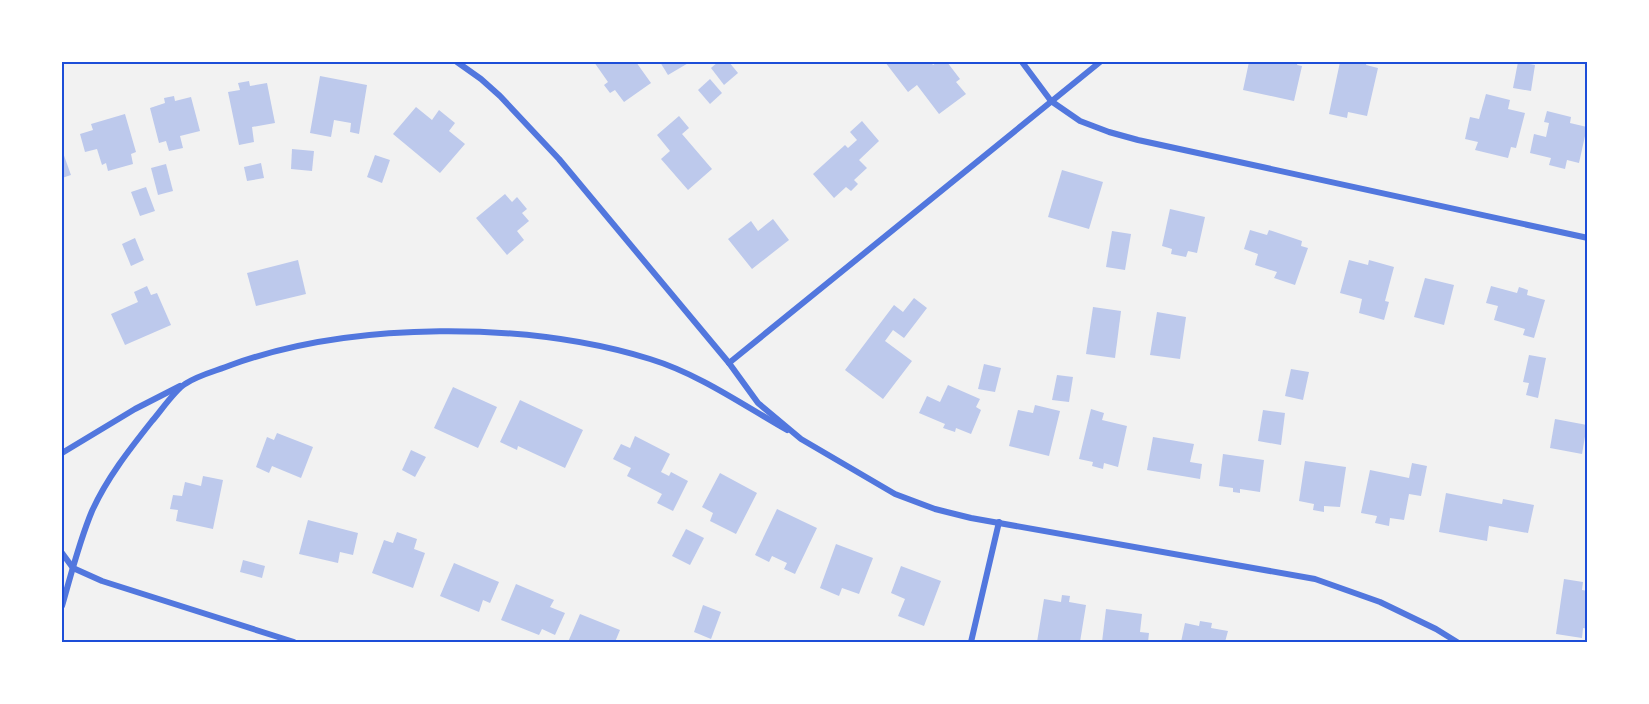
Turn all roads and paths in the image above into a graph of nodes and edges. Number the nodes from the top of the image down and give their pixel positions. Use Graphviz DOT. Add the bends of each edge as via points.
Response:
graph roads {
  1 [pos="457,62"];
  2 [pos="1022,62"];
  3 [pos="1100,62"];
  4 [pos="1052,101"];
  5 [pos="1587,238"];
  6 [pos="729,363"];
  7 [pos="184,384"];
  8 [pos="801,439"];
  9 [pos="62,453"];
  10 [pos="999,522"];
  11 [pos="62,553"];
  12 [pos="73,568"];
  13 [pos="62,606"];
  14 [pos="294,642"];
  15 [pos="971,642"];
  16 [pos="1457,642"];
  1 -- 6 [label="street" via="500,96 559,159"];
  2 -- 4 [label="street"];
  3 -- 4 [label="street"];
  4 -- 5 [label="street" via="1080,120 1138,140"];
  4 -- 6 [label="street"];
  6 -- 8 [label="street" via="758,403"];
  7 -- 8 [label="street" via="247,359 330,340 418,333 512,334 559,339 652,360 702,382"];
  7 -- 9 [label="street"];
  7 -- 12 [label="street" via="119,463 93,509"];
  8 -- 10 [label="street" via="895,494 956,515"];
  10 -- 15 [label="street"];
  10 -- 16 [label="street" via="1315,579 1380,602"];
  11 -- 12 [label="street"];
  12 -- 13 [label="street"];
  12 -- 14 [label="street" via="102,582"];
}
